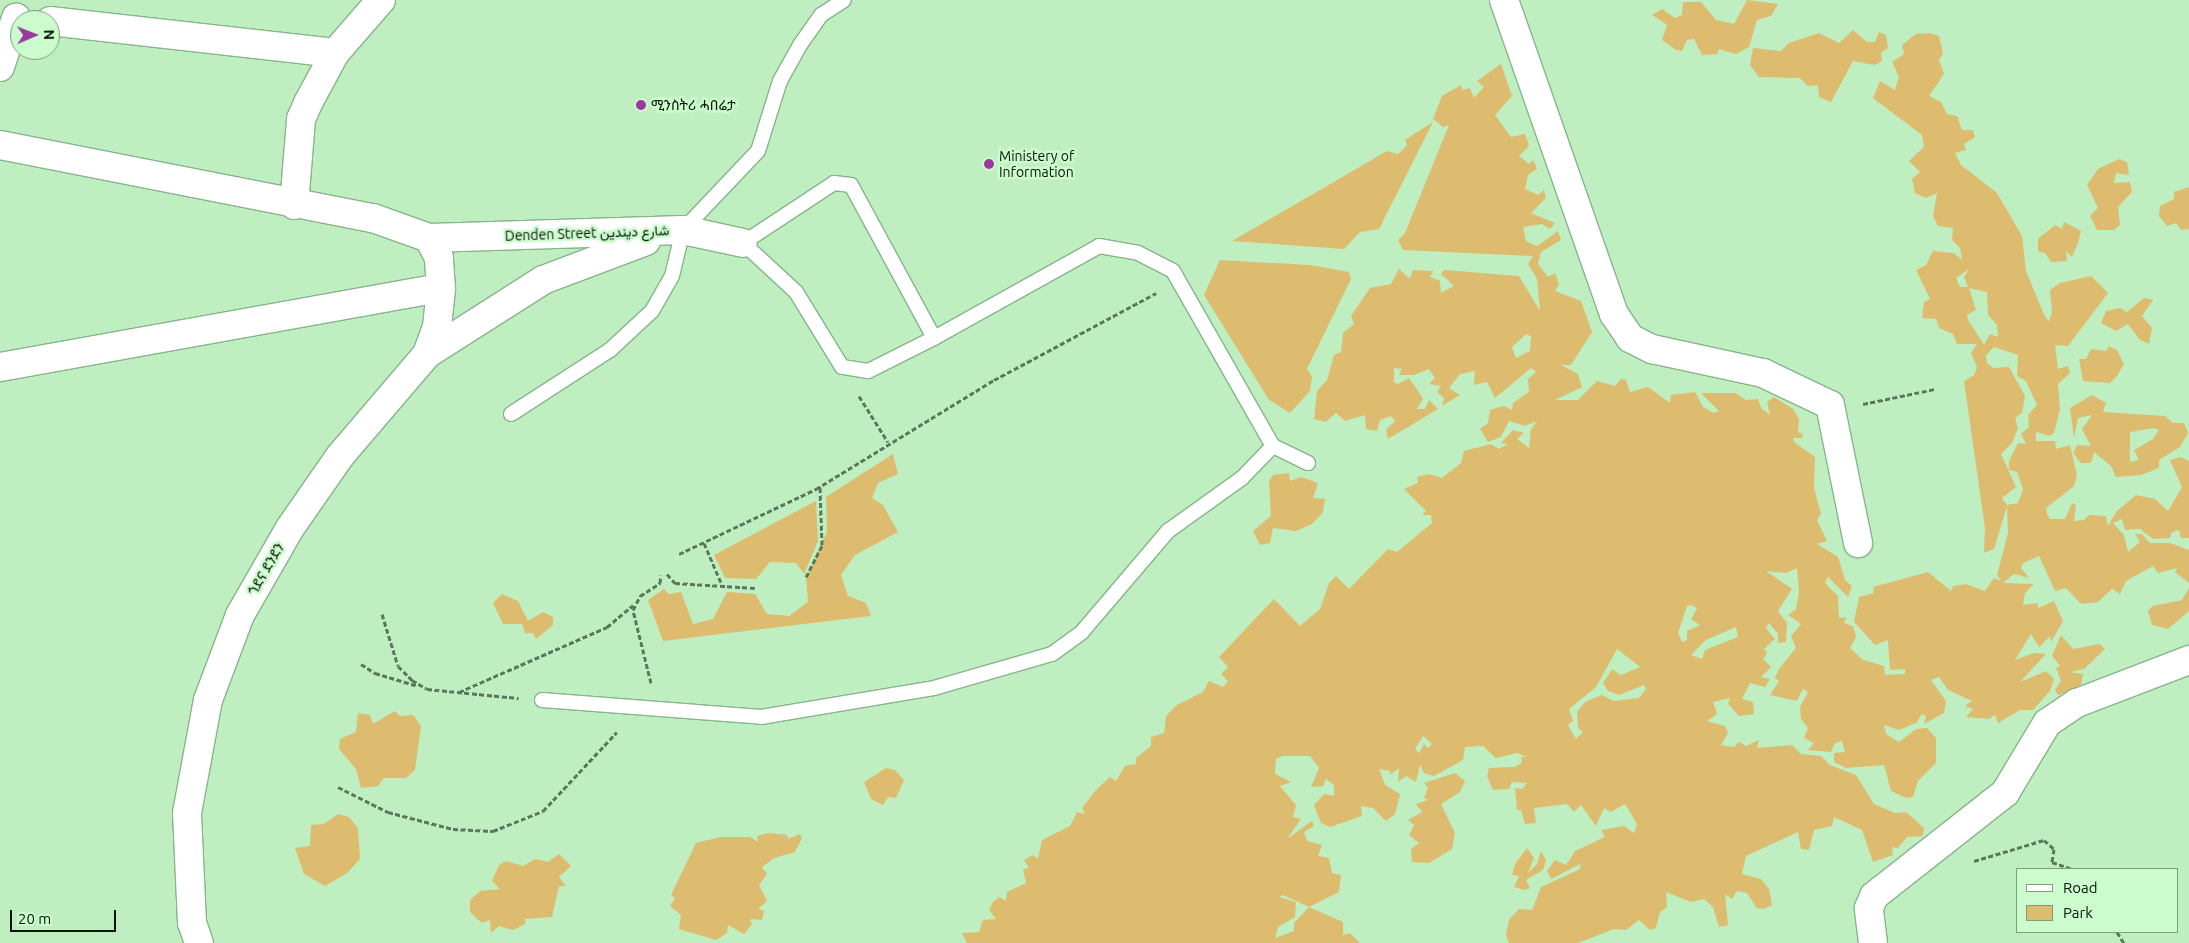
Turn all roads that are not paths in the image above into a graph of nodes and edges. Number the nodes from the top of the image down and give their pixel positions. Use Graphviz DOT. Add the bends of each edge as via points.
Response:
graph roads {
  1 [pos="381,0"];
  2 [pos="844,0"];
  3 [pos="1504,0"];
  4 [pos="60,22"];
  5 [pos="10,39"];
  6 [pos="335,53"];
  7 [pos="0,67"];
  8 [pos="0,145"];
  9 [pos="294,205"];
  10 [pos="683,230"];
  11 [pos="429,238"];
  12 [pos="743,243"];
  13 [pos="441,288"];
  14 [pos="934,338"];
  15 [pos="427,354"];
  16 [pos="0,367"];
  17 [pos="511,414"];
  18 [pos="1273,446"];
  19 [pos="1308,462"];
  20 [pos="1858,543"];
  21 [pos="2189,660"];
  22 [pos="542,700"];
  23 [pos="199,943"];
  24 [pos="1873,943"];
  1 -- 6 [label="street"];
  2 -- 10 [label="lane" via="821,15 800,45 780,81 758,151"];
  3 -- 20 [label="street" via="1614,314 1630,338 1652,349 1763,373 1833,409"];
  4 -- 6 [label="street"];
  5 -- 7 [label="street"];
  6 -- 9 [label="street" via="301,120"];
  8 -- 9 [label="street"];
  9 -- 11 [label="street" via="373,218"];
  10 -- 11 [label="street, Denden Street شارع ديندين"];
  10 -- 12 [label="street, Denden Street شارع ديندين"];
  10 -- 15 [label="street" via="609,252 543,280"];
  10 -- 17 [label="lane" via="672,276 652,310 610,350"];
  11 -- 13 [label="street, ጎደና ደንደን" via="439,258"];
  12 -- 14 [label="lane" via="796,292 842,367 868,371"];
  12 -- 14 [label="lane" via="834,183 851,185"];
  13 -- 15 [label="street, ጎደና ደንደን" via="438,327"];
  13 -- 16 [label="street"];
  14 -- 18 [label="lane" via="1099,246 1138,254 1173,271"];
  15 -- 23 [label="street, ጎደና ደንደን" via="340,456 290,528 240,616 208,700 187,813 192,923"];
  18 -- 19 [label="lane"];
  18 -- 22 [label="lane" via="1242,478 1168,531 1082,632 1052,654 934,688 761,717"];
  21 -- 24 [label="street" via="2076,703 2047,723 2005,793 1874,896 1869,908"];
}
